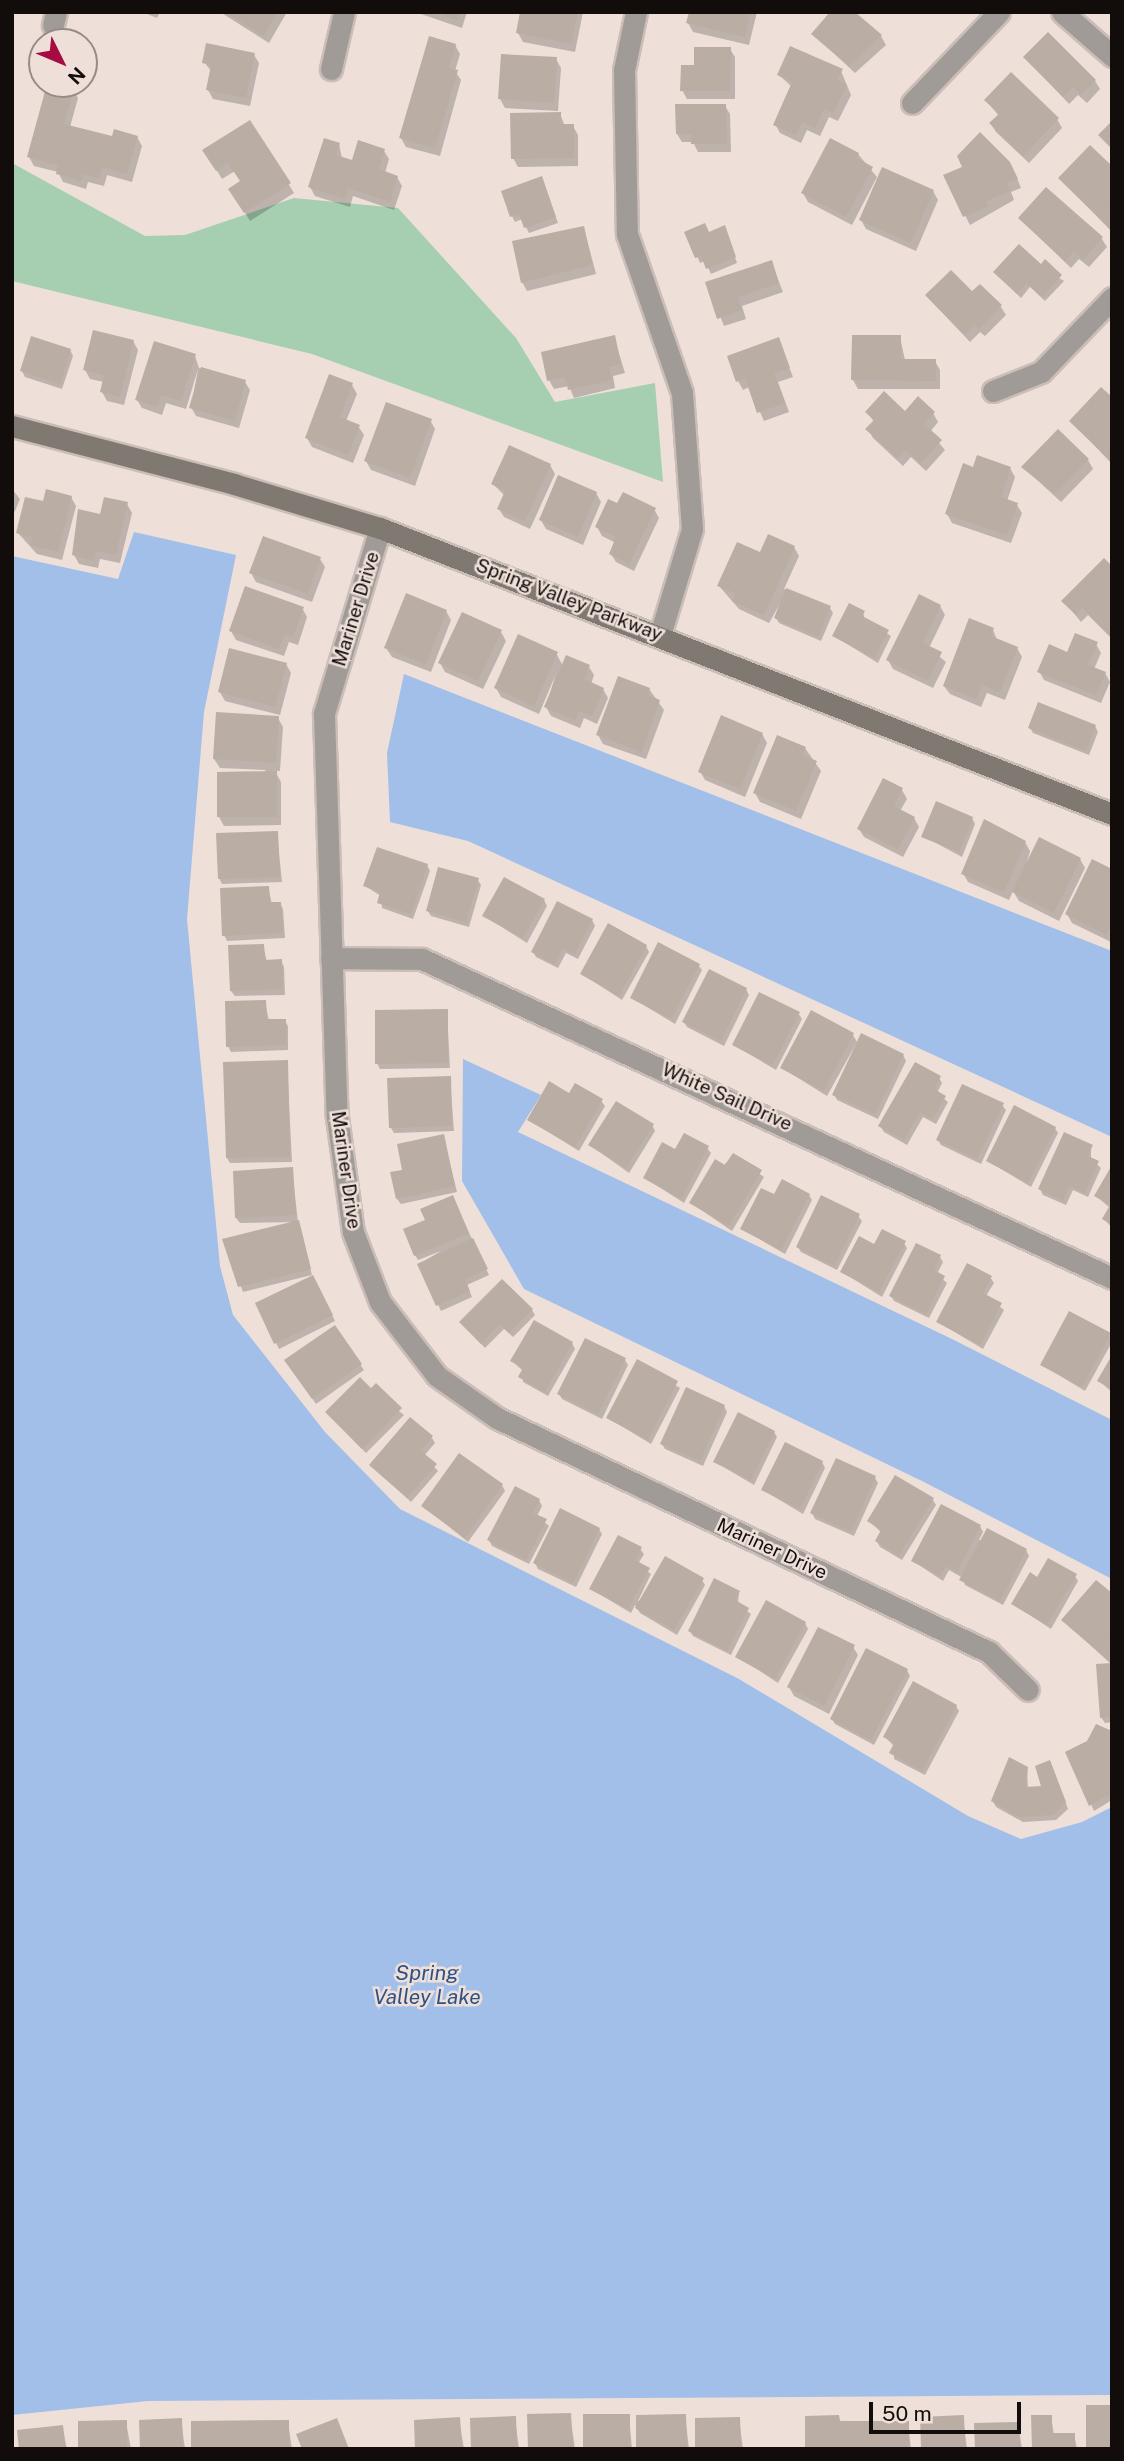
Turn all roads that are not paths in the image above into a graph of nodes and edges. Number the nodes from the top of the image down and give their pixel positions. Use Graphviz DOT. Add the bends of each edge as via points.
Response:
graph roads {
  1 [pos="344,12"];
  2 [pos="636,12"];
  3 [pos="999,12"];
  4 [pos="1062,12"];
  5 [pos="1112,56"];
  6 [pos="331,69"];
  7 [pos="912,103"];
  8 [pos="1112,298"];
  9 [pos="993,391"];
  10 [pos="12,426"];
  11 [pos="380,528"];
  12 [pos="660,635"];
  13 [pos="1112,814"];
  14 [pos="331,958"];
  15 [pos="1112,1278"];
  16 [pos="1028,1690"];
  1 -- 6 [label="street"];
  2 -- 12 [label="street" via="624,70 627,234 682,393 692,529"];
  3 -- 7 [label="street"];
  4 -- 5 [label="street"];
  8 -- 9 [label="street" via="1041,372"];
  10 -- 11 [label="street, Spring Valley Parkway"];
  11 -- 12 [label="street, Spring Valley Parkway"];
  11 -- 14 [label="street, Mariner Drive" via="324,714"];
  12 -- 13 [label="street, Spring Valley Parkway"];
  14 -- 15 [label="street, White Sail Drive" via="422,959"];
  14 -- 16 [label="street, Mariner Drive" via="337,1117 352,1232 380,1302 437,1376 498,1418 989,1652"];
}
